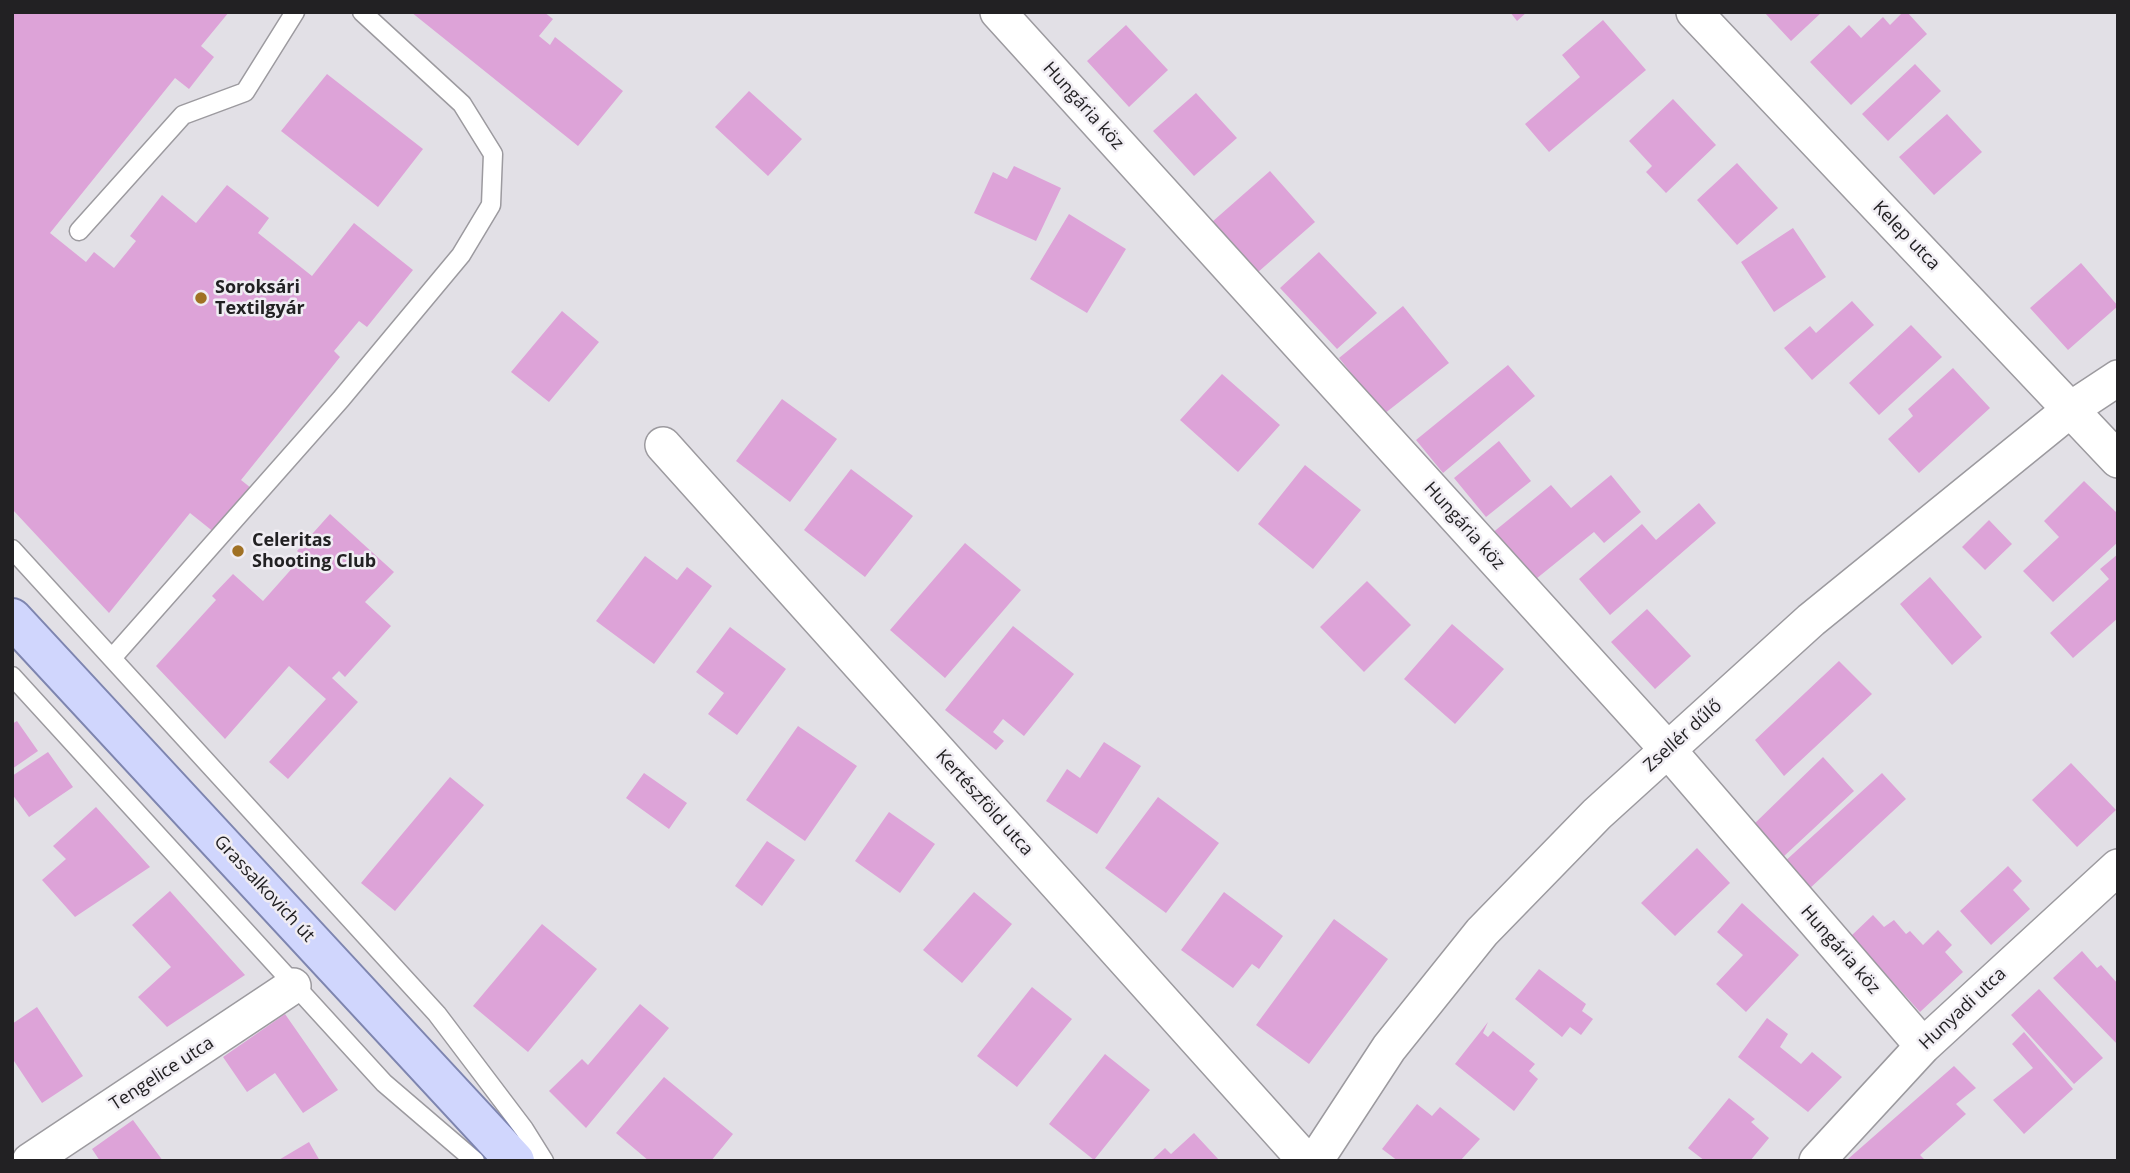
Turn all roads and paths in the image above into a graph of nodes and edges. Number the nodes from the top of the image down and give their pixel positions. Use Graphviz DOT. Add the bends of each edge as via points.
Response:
graph roads {
  1 [pos="295,12"];
  2 [pos="362,12"];
  3 [pos="1694,12"];
  4 [pos="1004,14"];
  5 [pos="79,231"];
  6 [pos="2118,378"];
  7 [pos="2071,409"];
  8 [pos="663,445"];
  9 [pos="2118,460"];
  10 [pos="12,549"];
  11 [pos="12,618"];
  12 [pos="112,658"];
  13 [pos="12,676"];
  14 [pos="1668,750"];
  15 [pos="2118,867"];
  16 [pos="293,986"];
  17 [pos="1923,1045"];
  18 [pos="30,1161"];
  19 [pos="475,1161"];
  20 [pos="515,1161"];
  21 [pos="544,1161"];
  22 [pos="1306,1161"];
  23 [pos="1315,1161"];
  24 [pos="1817,1161"];
  1 -- 5 [label="lane" via="245,92 183,115"];
  2 -- 12 [label="lane" via="462,104 493,154 491,205 461,255 341,399"];
  3 -- 7 [label="street, Kelep utca"];
  4 -- 14 [label="street, Hungária köz"];
  6 -- 7 [label="street, Zsellér dűlő"];
  7 -- 9 [label="street, Kelep utca"];
  7 -- 14 [label="street, Zsellér dűlő" via="1811,620"];
  8 -- 22 [label="street, Kertészföld utca"];
  10 -- 12 [label="lane"];
  11 -- 20 [label="main road, Grassalkovich út"];
  12 -- 21 [label="lane" via="437,1014"];
  13 -- 16 [label="lane"];
  14 -- 17 [label="street, Hungária köz"];
  14 -- 23 [label="street, Zsellér dűlő" via="1597,814 1482,932 1389,1048"];
  15 -- 17 [label="street, Hunyadi utca"];
  16 -- 18 [label="street, Tengelice utca"];
  16 -- 19 [label="lane" via="384,1083"];
  17 -- 24 [label="street, Hunyadi utca"];
}
